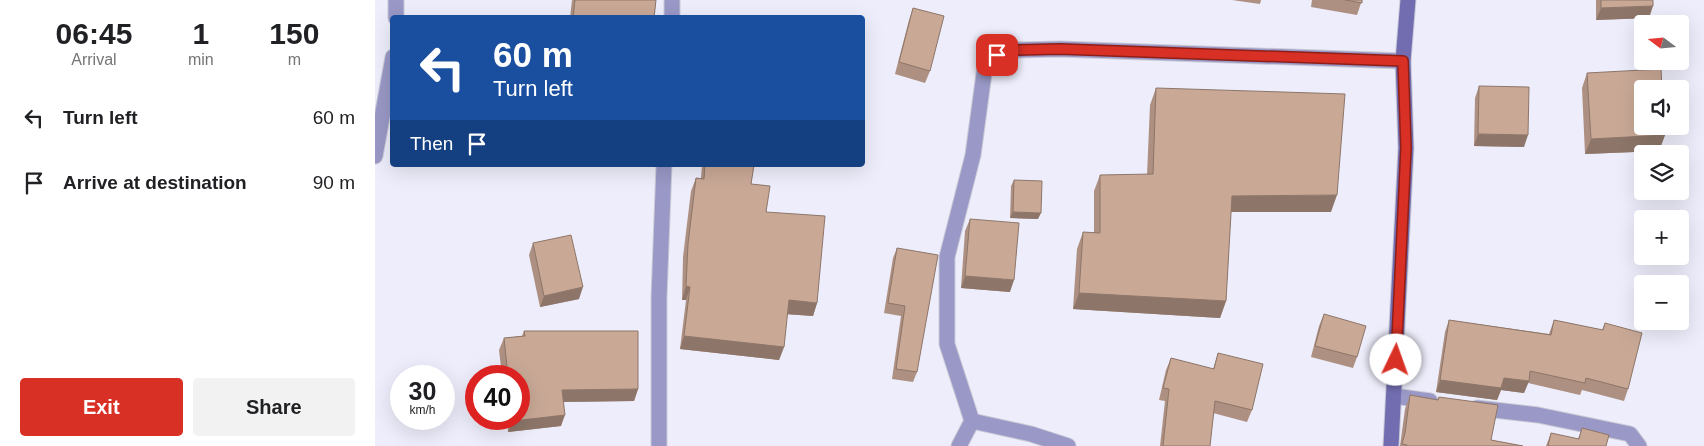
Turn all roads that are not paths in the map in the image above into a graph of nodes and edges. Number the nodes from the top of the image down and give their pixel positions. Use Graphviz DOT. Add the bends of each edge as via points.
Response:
graph roads {
  1 [pos="396,0"];
  2 [pos="672,0"];
  3 [pos="1408,0"];
  4 [pos="396,15"];
  5 [pos="672,15"];
  6 [pos="1403,61"];
  7 [pos="390,74"];
  8 [pos="375,156"];
  9 [pos="663,167"];
  10 [pos="1394,396"];
  11 [pos="1441,403"];
  12 [pos="1460,406"];
  13 [pos="972,420"];
  14 [pos="659,446"];
  15 [pos="959,446"];
  16 [pos="1069,446"];
  17 [pos="1391,446"];
  18 [pos="1639,446"];
  1 -- 4 [label="street"];
  2 -- 5 [label="street"];
  3 -- 6 [label="street"];
  6 -- 10 [label="street" via="1406,148"];
  6 -- 13 [label="street" via="1060,49 1012,50 997,55 985,66 973,155 947,257 947,344"];
  7 -- 8 [label="street"];
  9 -- 14 [label="street"];
  10 -- 11 [label="street"];
  10 -- 17 [label="street"];
  12 -- 18 [label="street" via="1538,415 1630,434"];
  13 -- 15 [label="street"];
  13 -- 16 [label="street"];
}
